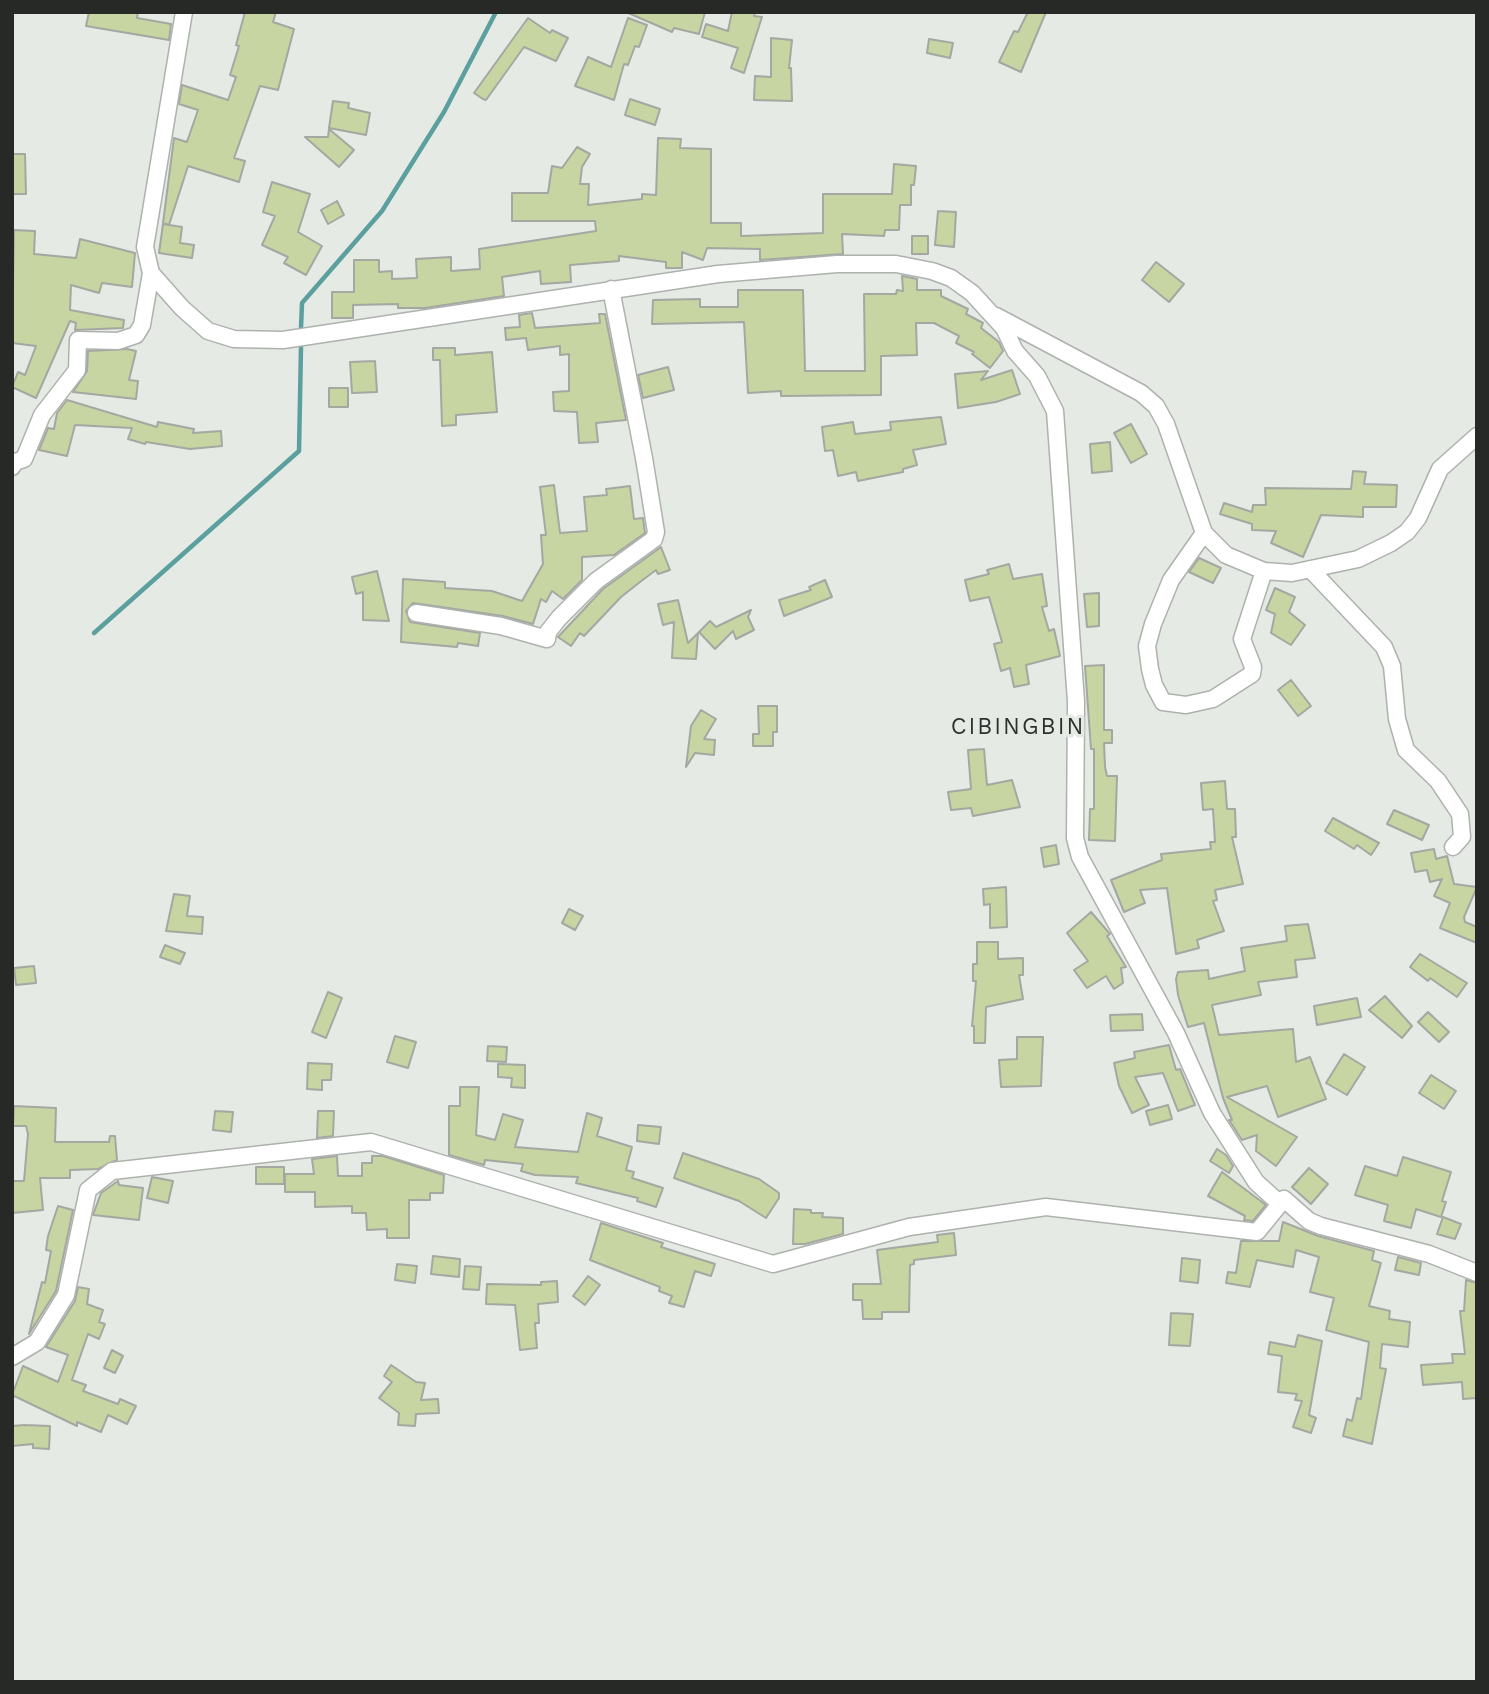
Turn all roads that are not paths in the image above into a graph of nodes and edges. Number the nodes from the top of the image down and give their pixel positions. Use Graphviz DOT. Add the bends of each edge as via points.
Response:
graph roads {
  1 [pos="184,12"];
  2 [pos="151,273"];
  3 [pos="611,289"];
  4 [pos="992,314"];
  5 [pos="1477,436"];
  6 [pos="12,467"];
  7 [pos="1205,533"];
  8 [pos="1310,569"];
  9 [pos="1264,571"];
  10 [pos="416,613"];
  11 [pos="1452,847"];
  12 [pos="1284,1199"];
  13 [pos="1477,1273"];
  14 [pos="12,1357"];
  1 -- 2 [label="street" via="146,236"];
  2 -- 3 [label="street" via="208,331 257,341"];
  2 -- 6 [label="street" via="136,335 118,341 78,340 77,370 42,415 24,459"];
  3 -- 4 [label="street" via="718,274 896,264 951,278"];
  3 -- 10 [label="street" via="645,458 654,538 596,580 559,618 547,639 501,626"];
  4 -- 7 [label="street" via="1141,393 1156,406"];
  4 -- 12 [label="street" via="1037,376 1055,411 1076,701 1076,838 1080,857 1170,1021 1229,1143 1256,1182 1278,1202"];
  5 -- 8 [label="street" via="1440,469 1407,532 1358,559"];
  7 -- 9 [label="street" via="1226,555"];
  7 -- 9 [label="street" via="1171,580 1147,646 1154,685 1163,702 1186,705 1213,699 1252,674 1242,639"];
  8 -- 9 [label="street" via="1280,574"];
  8 -- 11 [label="street" via="1384,647 1392,666 1397,719 1406,750 1438,781 1460,814 1462,837"];
  12 -- 13 [label="street" via="1308,1221 1321,1226 1429,1254"];
  12 -- 14 [label="street" via="1257,1232 1046,1207 909,1227 773,1264 371,1142 112,1171 88,1190 66,1295 37,1342"];
}
